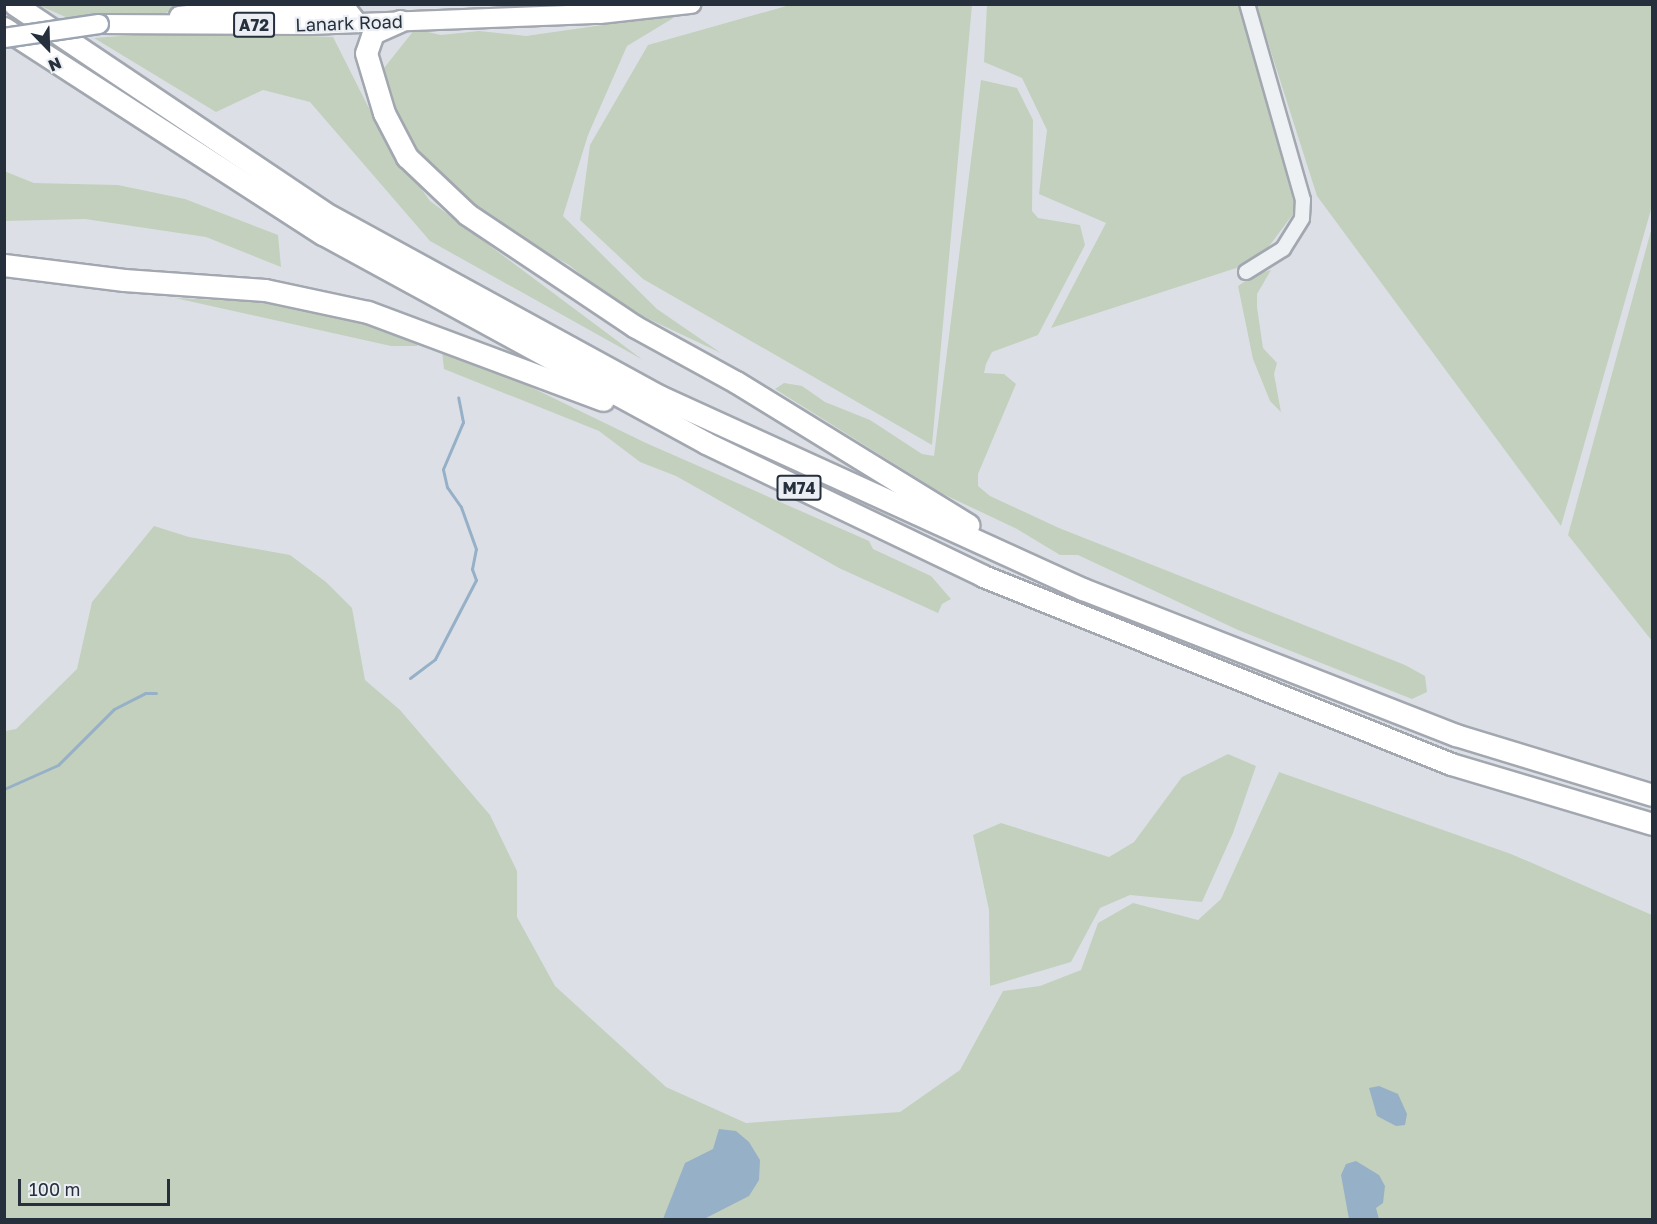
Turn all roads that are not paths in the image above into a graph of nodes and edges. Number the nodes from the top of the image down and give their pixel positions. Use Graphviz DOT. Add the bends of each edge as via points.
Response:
graph roads {
  1 [pos="14,4"];
  2 [pos="284,4"];
  3 [pos="691,4"];
  4 [pos="1246,4"];
  5 [pos="226,7"];
  6 [pos="414,15"];
  7 [pos="150,22"];
  8 [pos="358,23"];
  9 [pos="4,28"];
  10 [pos="4,38"];
  11 [pos="366,53"];
  12 [pos="4,266"];
  13 [pos="1246,272"];
  14 [pos="687,433"];
  15 [pos="1045,573"];
  16 [pos="1653,795"];
  17 [pos="1653,824"];
  1 -- 15 [label="highway, M74" via="323,212 659,396"];
  2 -- 5 [label="main road, Lanark Road / A72"];
  3 -- 6 [label="main road, Lanark Road / A72" via="600,14"];
  4 -- 13 [label="street" via="1303,200 1302,218 1283,249"];
  5 -- 7 [label="main road, Lanark Road / A72"];
  5 -- 8 [label="main road, A72" via="348,9"];
  6 -- 8 [label="main road, Lanark Road / A72"];
  6 -- 11 [label="highway" via="373,33"];
  7 -- 8 [label="main road, Lanark Road / A72"];
  7 -- 10 [label="main road, Lanark Road / A72, bridge" via="99,24"];
  8 -- 11 [label="highway, M74"];
  9 -- 14 [label="highway, M74" via="323,234"];
  11 -- 15 [label="highway, M74" via="384,113 407,157 467,214 634,326 736,382"];
  12 -- 14 [label="highway, M74" via="265,290 368,312"];
  14 -- 17 [label="highway, M74" via="1028,594 1451,764"];
  15 -- 16 [label="highway, M74" via="1456,735"];
}
